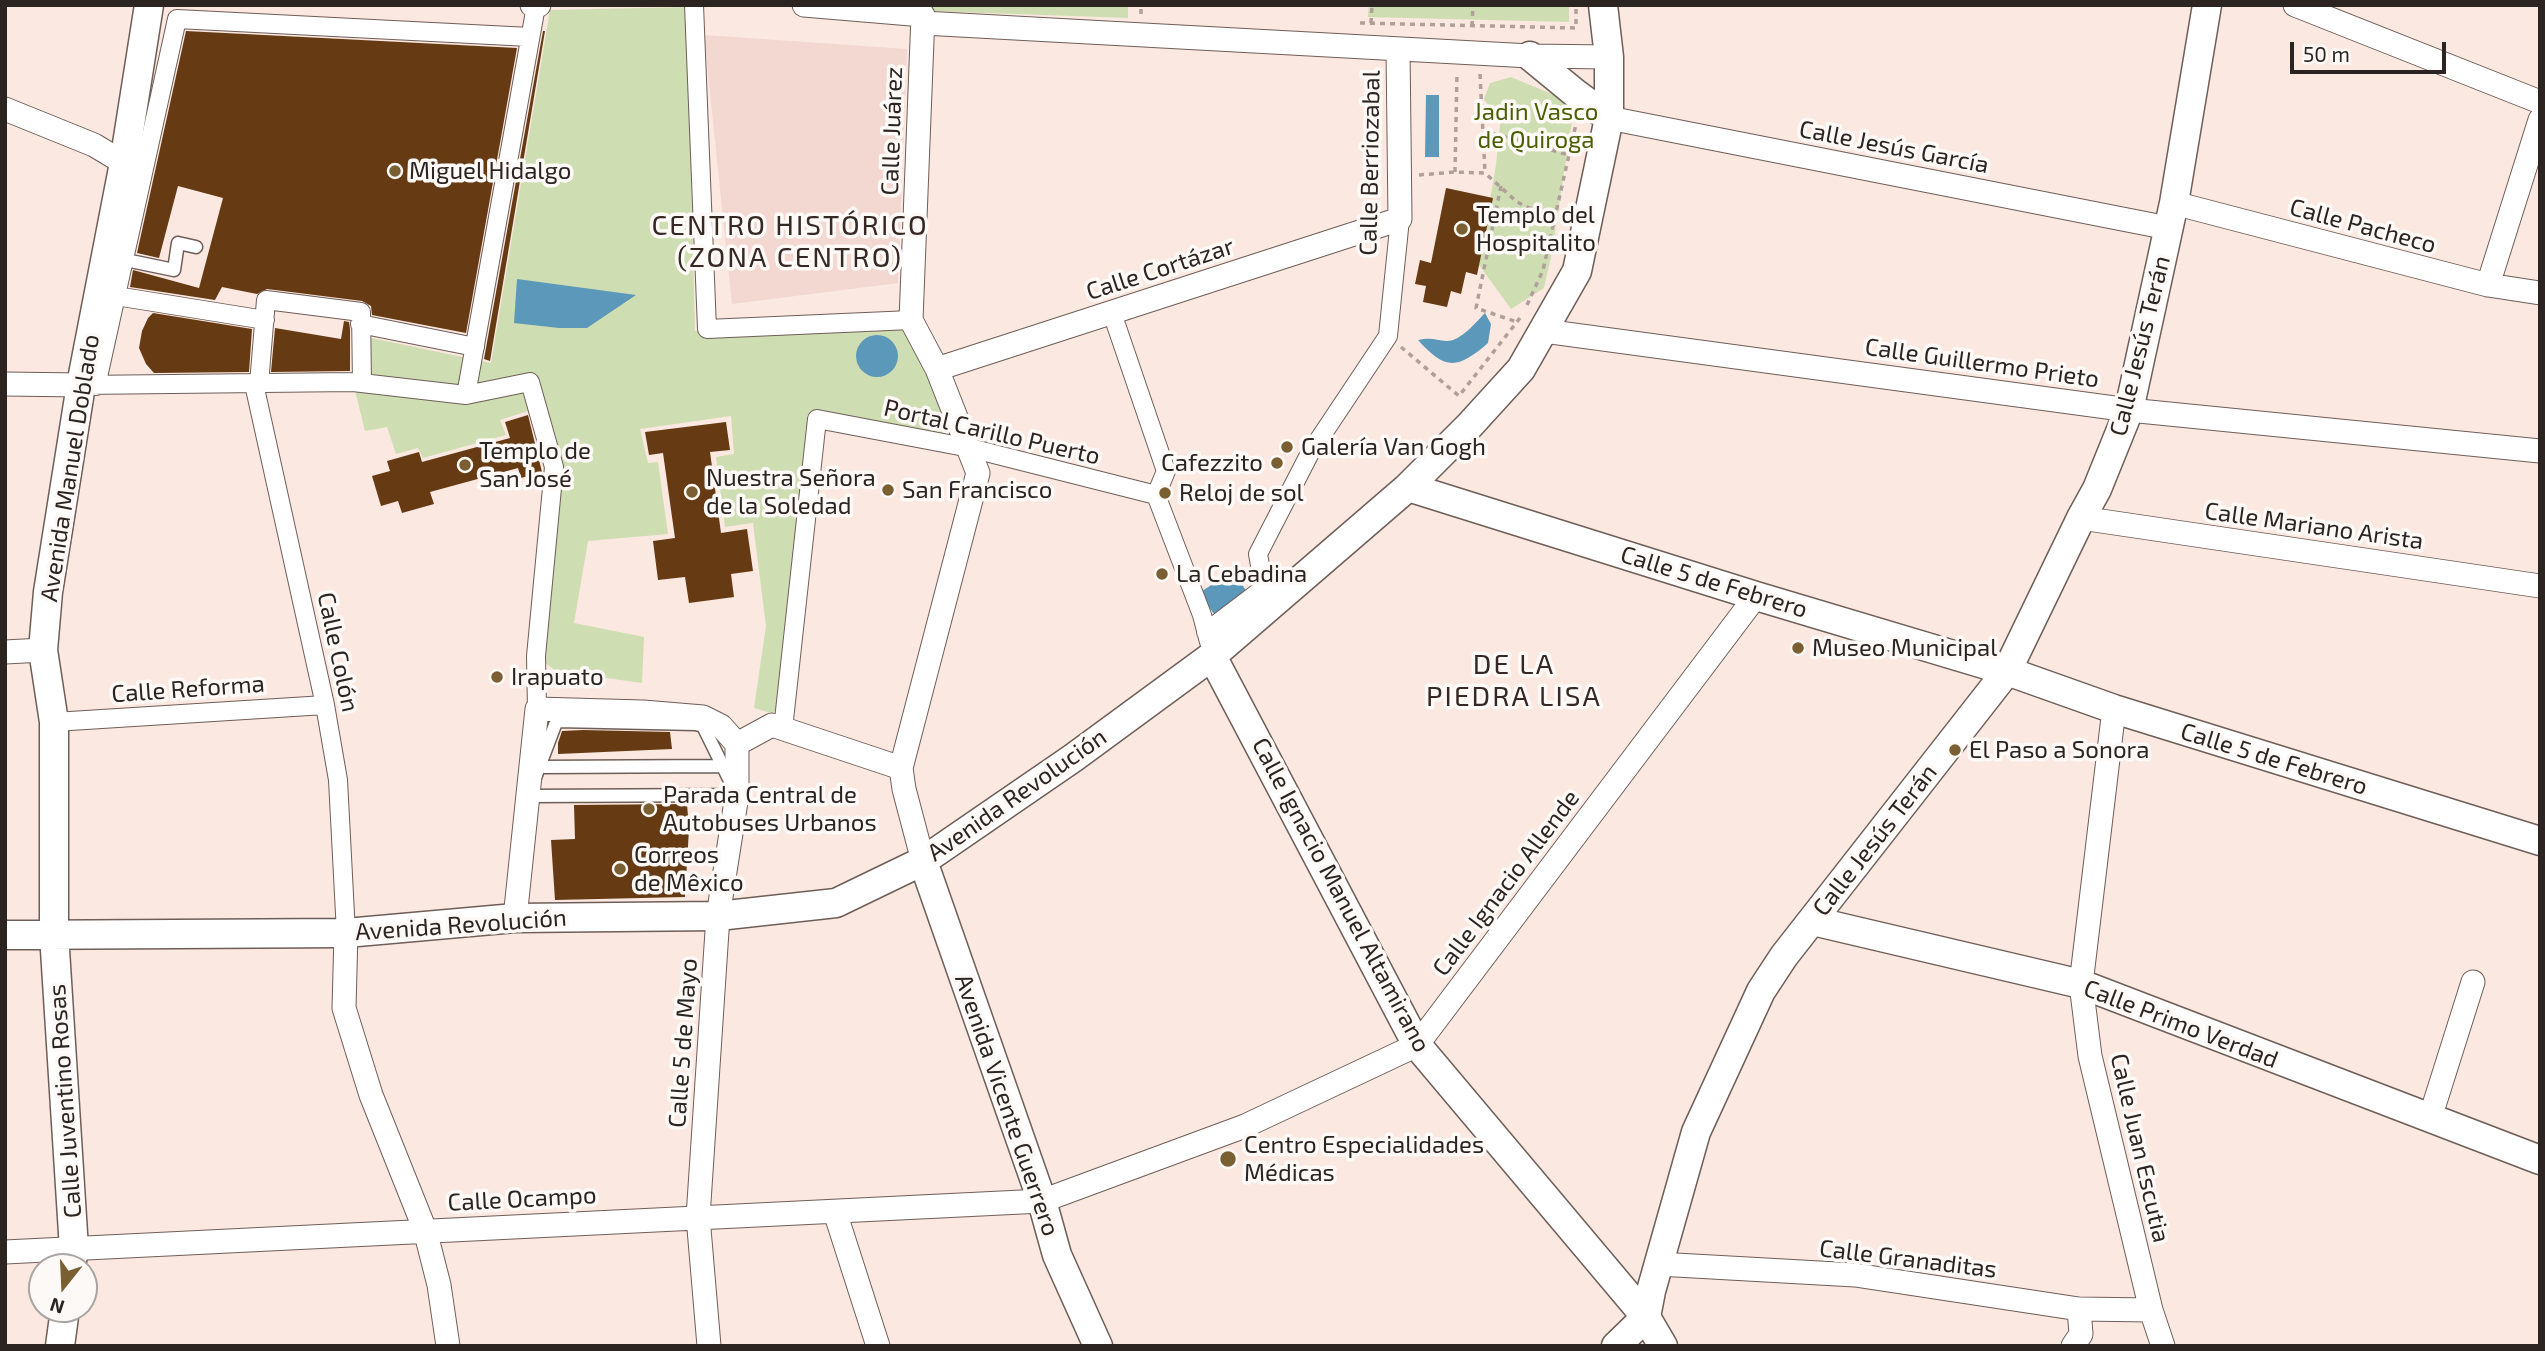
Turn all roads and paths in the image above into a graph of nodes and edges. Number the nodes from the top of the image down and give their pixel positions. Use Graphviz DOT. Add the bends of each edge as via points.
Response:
graph roads {
  1 [pos="149,5"];
  2 [pos="536,5"];
  3 [pos="694,5"];
  4 [pos="804,5"];
  5 [pos="1141,5"];
  6 [pos="1372,5"];
  7 [pos="1472,5"];
  8 [pos="1576,5"];
  9 [pos="1603,5"];
  10 [pos="2207,5"];
  11 [pos="2295,5"];
  12 [pos="923,14"];
  13 [pos="1141,16"];
  14 [pos="1358,23"];
  15 [pos="1371,23"];
  16 [pos="1472,26"];
  17 [pos="530,37"];
  18 [pos="1398,49"];
  19 [pos="1468,51"];
  20 [pos="1530,55"];
  21 [pos="1609,57"];
  22 [pos="1582,98"];
  23 [pos="2540,102"];
  24 [pos="5,109"];
  25 [pos="1609,118"];
  26 [pos="2540,120"];
  27 [pos="1483,131"];
  28 [pos="1569,155"];
  29 [pos="124,163"];
  30 [pos="1455,172"];
  31 [pos="1485,173"];
  32 [pos="1399,176"];
  33 [pos="1501,186"];
  34 [pos="2171,216"];
  35 [pos="1400,219"];
  36 [pos="1556,221"];
  37 [pos="196,247"];
  38 [pos="115,258"];
  39 [pos="2488,285"];
  40 [pos="2540,293"];
  41 [pos="116,296"];
  42 [pos="1112,313"];
  43 [pos="265,320"];
  44 [pos="911,320"];
  45 [pos="1517,322"];
  46 [pos="360,324"];
  47 [pos="1544,331"];
  48 [pos="1388,336"];
  49 [pos="475,347"];
  50 [pos="937,369"];
  51 [pos="362,383"];
  52 [pos="5,384"];
  53 [pos="257,384"];
  54 [pos="89,385"];
  55 [pos="466,395"];
  56 [pos="2129,410"];
  57 [pos="970,448"];
  58 [pos="2540,451"];
  59 [pos="1408,487"];
  60 [pos="1156,495"];
  61 [pos="2081,518"];
  62 [pos="2540,586"];
  63 [pos="1756,596"];
  64 [pos="1209,644"];
  65 [pos="43,650"];
  66 [pos="5,652"];
  67 [pos="2007,671"];
  68 [pos="325,705"];
  69 [pos="537,709"];
  70 [pos="2114,709"];
  71 [pos="54,722"];
  72 [pos="783,729"];
  73 [pos="737,744"];
  74 [pos="724,766"];
  75 [pos="541,767"];
  76 [pos="901,768"];
  77 [pos="737,795"];
  78 [pos="528,796"];
  79 [pos="2540,841"];
  80 [pos="923,861"];
  81 [pos="718,916"];
  82 [pos="514,918"];
  83 [pos="1813,920"];
  84 [pos="345,933"];
  85 [pos="5,934"];
  86 [pos="54,934"];
  87 [pos="2473,982"];
  88 [pos="2081,984"];
  89 [pos="1417,1045"];
  90 [pos="2430,1118"];
  91 [pos="2540,1160"];
  92 [pos="1042,1201"];
  93 [pos="835,1212"];
  94 [pos="698,1217"];
  95 [pos="425,1230"];
  96 [pos="5,1252"];
  97 [pos="73,1253"];
  98 [pos="28,1254"];
  99 [pos="98,1256"];
  100 [pos="1658,1264"];
  101 [pos="2078,1309"];
  102 [pos="2151,1310"];
  103 [pos="1646,1317"];
  104 [pos="63,1323"];
  105 [pos="60,1346"];
  106 [pos="448,1346"];
  107 [pos="709,1346"];
  108 [pos="878,1346"];
  109 [pos="1098,1346"];
  110 [pos="1616,1346"];
  111 [pos="1663,1346"];
  112 [pos="2073,1346"];
  113 [pos="2163,1346"];
  1 -- 29 [label="street, Avenida Manuel Doblado"];
  2 -- 17 [label="street"];
  3 -- 44 [label="street" via="707,329"];
  4 -- 12 [label="street"];
  5 -- 13 [label="path"];
  6 -- 15 [label="path"];
  7 -- 16 [label="path"];
  8 -- 16 [label="path" via="1576,28"];
  9 -- 21 [label="street, Avenida Revolución"];
  10 -- 34 [label="street, Calle Jesús Terán"];
  11 -- 23 [label="street"];
  12 -- 18 [label="street"];
  12 -- 44 [label="street, Calle Juárez"];
  14 -- 15 [label="path"];
  15 -- 16 [label="path"];
  17 -- 38 [label="street" via="177,19"];
  17 -- 49 [label="street"];
  18 -- 19 [label="street"];
  18 -- 32 [label="street, Calle Berriozabal"];
  19 -- 20 [label="street"];
  19 -- 27 [label="path"];
  19 -- 30 [label="path"];
  20 -- 21 [label="street"];
  20 -- 22 [label="street"];
  21 -- 25 [label="street, Avenida Revolución"];
  22 -- 25 [label="street"];
  22 -- 28 [label="path"];
  24 -- 29 [label="street" via="94,145"];
  25 -- 34 [label="street, Calle Jesús García"];
  25 -- 47 [label="street, Avenida Revolución" via="1577,271"];
  26 -- 39 [label="street"];
  27 -- 28 [label="path"];
  27 -- 31 [label="path"];
  28 -- 36 [label="path"];
  29 -- 38 [label="street, Avenida Manuel Doblado"];
  30 -- 31 [label="path"];
  30 -- 32 [label="path"];
  31 -- 33 [label="path"];
  32 -- 35 [label="street, Calle Berriozabal"];
  33 -- 36 [label="path" via="1517,202"];
  33 -- 45 [label="path" via="1476,308"];
  34 -- 39 [label="street, Calle Pacheco"];
  34 -- 56 [label="street, Calle Jesús Terán"];
  35 -- 42 [label="street, Calle Cortázar"];
  35 -- 48 [label="street, Calle Berriozabal"];
  36 -- 45 [label="path" via="1543,270"];
  37 -- 38 [label="lane" via="178,243 174,270"];
  38 -- 41 [label="street"];
  38 -- 54 [label="street, Avenida Manuel Doblado"];
  39 -- 40 [label="street, Calle Pacheco"];
  41 -- 43 [label="street"];
  41 -- 54 [label="street"];
  42 -- 50 [label="street, Calle Cortázar"];
  42 -- 60 [label="street" via="1166,471"];
  43 -- 46 [label="street" via="266,300 361,312"];
  43 -- 53 [label="street, Calle Colón"];
  44 -- 50 [label="street"];
  45 -- 48 [label="path" via="1459,396"];
  46 -- 49 [label="street"];
  46 -- 51 [label="street"];
  47 -- 56 [label="street, Calle Guillermo Prieto"];
  47 -- 59 [label="street, Avenida Revolución" via="1521,369"];
  48 -- 64 [label="street, Calle Berriozabal" via="1310,453 1258,554 1264,588"];
  49 -- 55 [label="street"];
  50 -- 57 [label="street"];
  51 -- 53 [label="street"];
  51 -- 55 [label="street"];
  52 -- 54 [label="street"];
  53 -- 54 [label="street"];
  53 -- 68 [label="street, Calle Colón"];
  54 -- 65 [label="street, Avenida Manuel Doblado" via="48,592"];
  55 -- 69 [label="street" via="530,382 554,467 536,656"];
  56 -- 58 [label="street, Calle Guillermo Prieto"];
  56 -- 61 [label="street, Calle Jesús Terán"];
  57 -- 60 [label="street, Portal Carillo Puerto"];
  57 -- 72 [label="street, Portal Carillo Puerto" via="817,419"];
  57 -- 76 [label="street" via="978,473"];
  59 -- 63 [label="street, Calle 5 de Febrero"];
  59 -- 64 [label="street, Avenida Revolución"];
  60 -- 64 [label="street"];
  61 -- 62 [label="street, Calle Mariano Arista"];
  61 -- 67 [label="street, Calle Jesús Terán"];
  63 -- 67 [label="street, Calle 5 de Febrero"];
  63 -- 89 [label="street, Calle Ignacio Allende"];
  64 -- 80 [label="street, Avenida Revolución" via="1073,758"];
  64 -- 89 [label="street, Calle Ignacio Manuel Altamirano"];
  65 -- 66 [label="street"];
  65 -- 71 [label="street, Avenida Manuel Doblado"];
  67 -- 70 [label="street, Calle 5 de Febrero"];
  67 -- 83 [label="street, Calle Jesús Terán"];
  68 -- 71 [label="street, Calle Reforma"];
  68 -- 84 [label="street, Calle Colón" via="338,780"];
  69 -- 73 [label="street" via="703,717 721,726"];
  69 -- 78 [label="street"];
  70 -- 79 [label="street, Calle 5 de Febrero"];
  70 -- 88 [label="street, Calle Juan Escutia"];
  71 -- 86 [label="street, Avenida Manuel Doblado"];
  72 -- 73 [label="street" via="772,726"];
  72 -- 76 [label="street"];
  73 -- 77 [label="street, Calle 5 de Mayo"];
  74 -- 75 [label="lane"];
  74 -- 75 [label="lane" via="704,726 558,721"];
  74 -- 77 [label="lane"];
  75 -- 78 [label="lane"];
  76 -- 80 [label="street"];
  77 -- 78 [label="lane"];
  77 -- 81 [label="street, Calle 5 de Mayo"];
  78 -- 82 [label="street"];
  80 -- 81 [label="street, Avenida Revolución" via="836,903"];
  80 -- 92 [label="street, Avenida Vicente Guerrero"];
  81 -- 82 [label="street, Avenida Revolución"];
  81 -- 94 [label="street, Calle 5 de Mayo"];
  82 -- 84 [label="street, Avenida Revolución"];
  83 -- 88 [label="street, Calle Primo Verdad"];
  83 -- 100 [label="street, Calle Jesús Terán" via="1761,991 1696,1132"];
  84 -- 86 [label="street, Avenida Revolución"];
  84 -- 95 [label="street" via="344,1008 371,1095"];
  85 -- 86 [label="street, Avenida Revolución"];
  86 -- 97 [label="street, Calle Juventino Rosas"];
  87 -- 90 [label="street"];
  88 -- 90 [label="street, Calle Primo Verdad"];
  88 -- 102 [label="street, Calle Juan Escutia" via="2091,1056"];
  89 -- 92 [label="street, Calle Ignacio Allende" via="1245,1126"];
  89 -- 103 [label="street, Calle Ignacio Manuel Altamirano"];
  90 -- 91 [label="street, Calle Primo Verdad"];
  92 -- 93 [label="street, Calle Ocampo"];
  92 -- 109 [label="street, Avenida Vicente Guerrero" via="1057,1255"];
  93 -- 94 [label="street, Calle Ocampo"];
  93 -- 108 [label="street"];
  94 -- 95 [label="street, Calle Ocampo"];
  94 -- 107 [label="street, Calle 5 de Mayo"];
  95 -- 99 [label="street, Calle Ocampo"];
  95 -- 106 [label="street"];
  96 -- 98 [label="street, Calle Ocampo"];
  100 -- 101 [label="street, Calle Granaditas" via="1855,1275"];
  100 -- 103 [label="street, Calle Jesús Terán"];
  101 -- 102 [label="street, Calle Granaditas"];
  101 -- 112 [label="street" via="2081,1334"];
  102 -- 113 [label="street, Calle Juan Escutia"];
  103 -- 110 [label="street"];
  103 -- 111 [label="street, Calle Ignacio Manuel Altamirano"];
  104 -- 105 [label="street"];
}
